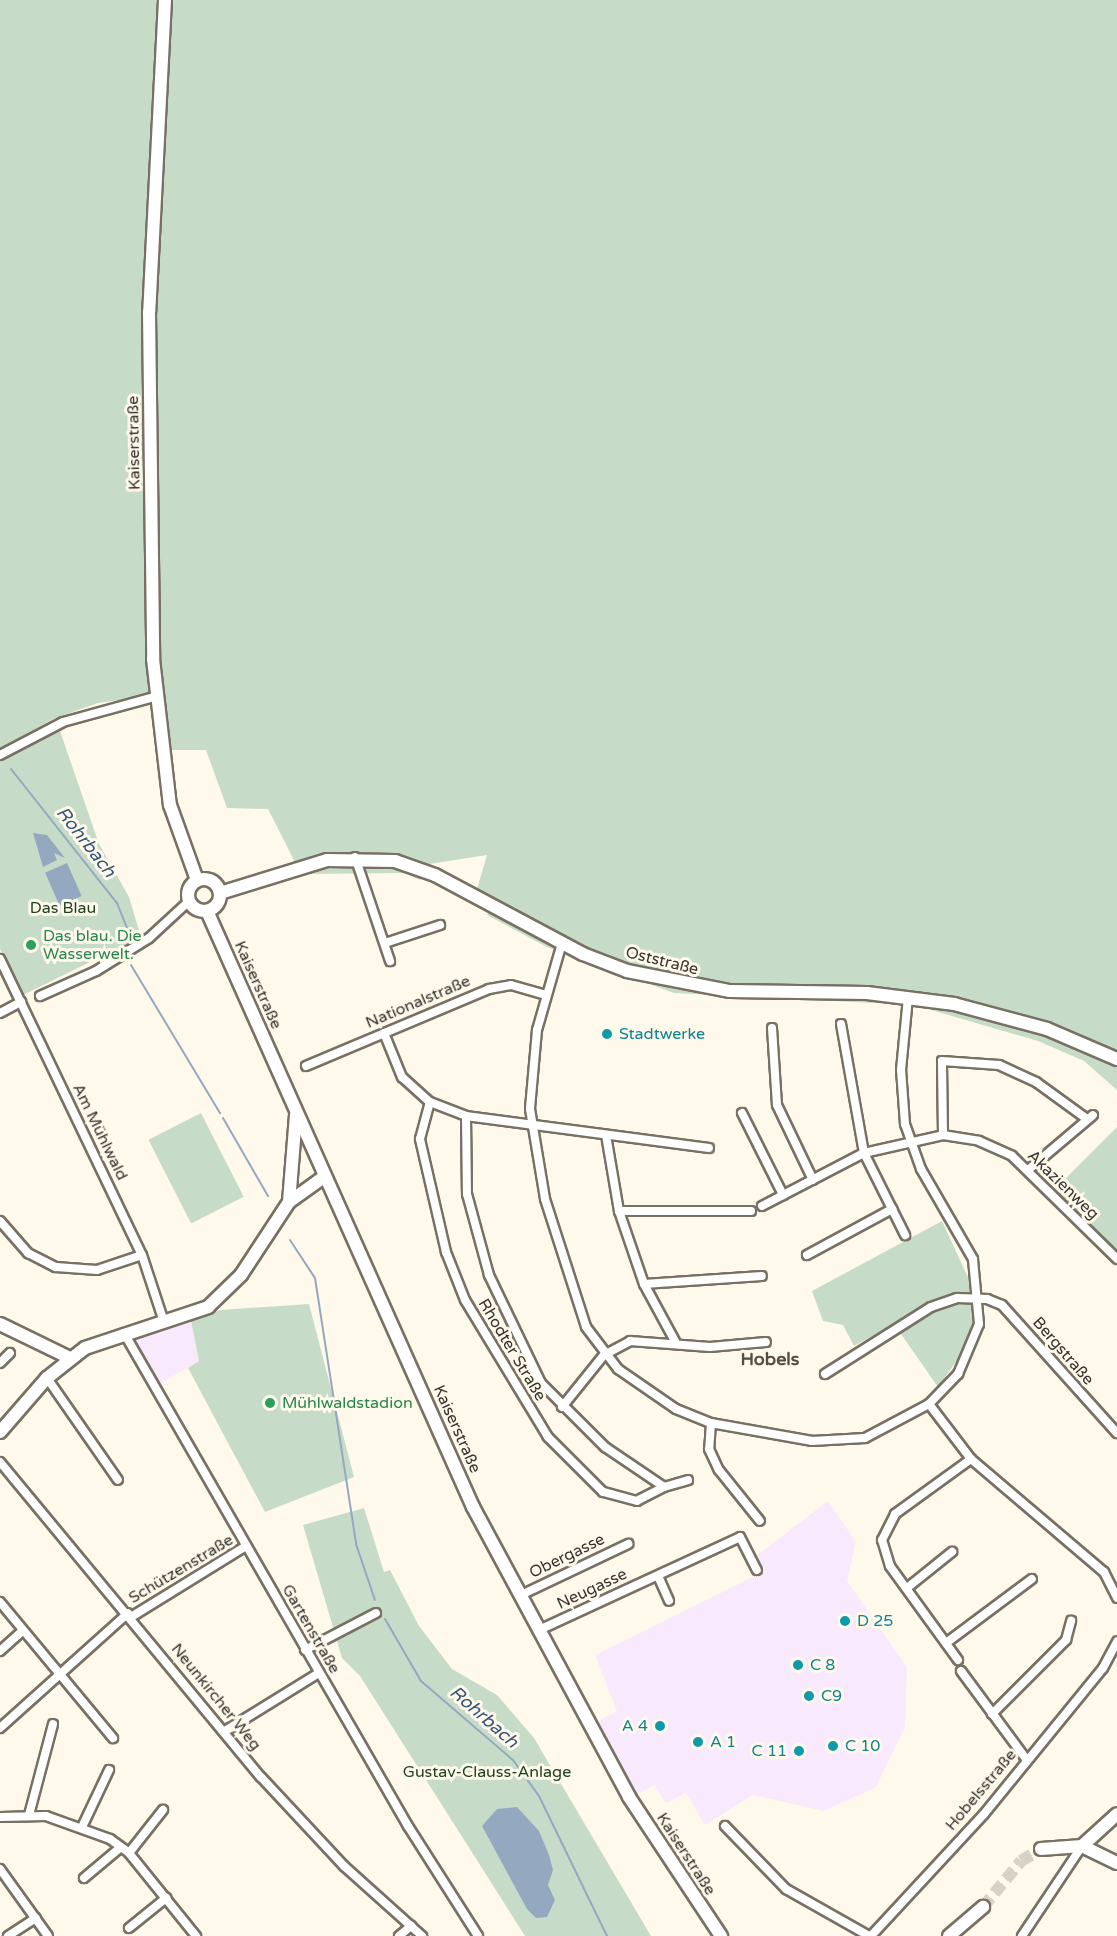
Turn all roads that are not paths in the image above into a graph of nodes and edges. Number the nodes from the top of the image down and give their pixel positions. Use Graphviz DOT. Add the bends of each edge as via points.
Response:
graph roads {
  1 [pos="165,0"];
  2 [pos="154,697"];
  3 [pos="0,755"];
  4 [pos="356,857"];
  5 [pos="197,880"];
  6 [pos="220,893"];
  7 [pos="188,902"];
  8 [pos="207,911"];
  9 [pos="440,925"];
  10 [pos="562,943"];
  11 [pos="385,944"];
  12 [pos="0,959"];
  13 [pos="390,961"];
  14 [pos="546,995"];
  15 [pos="40,996"];
  16 [pos="908,997"];
  17 [pos="21,1002"];
  18 [pos="0,1013"];
  19 [pos="841,1024"];
  20 [pos="772,1028"];
  21 [pos="384,1033"];
  22 [pos="1117,1059"];
  23 [pos="306,1066"];
  24 [pos="430,1102"];
  25 [pos="296,1108"];
  26 [pos="742,1113"];
  27 [pos="466,1116"];
  28 [pos="531,1124"];
  29 [pos="606,1135"];
  30 [pos="943,1135"];
  31 [pos="910,1141"];
  32 [pos="709,1148"];
  33 [pos="864,1153"];
  34 [pos="1028,1170"];
  35 [pos="325,1176"];
  36 [pos="813,1180"];
  37 [pos="783,1195"];
  38 [pos="287,1206"];
  39 [pos="762,1206"];
  40 [pos="892,1209"];
  41 [pos="619,1211"];
  42 [pos="751,1211"];
  43 [pos="0,1221"];
  44 [pos="905,1235"];
  45 [pos="142,1255"];
  46 [pos="807,1255"];
  47 [pos="1117,1259"];
  48 [pos="762,1276"];
  49 [pos="644,1284"];
  50 [pos="980,1298"];
  51 [pos="165,1322"];
  52 [pos="0,1324"];
  53 [pos="123,1333"];
  54 [pos="675,1341"];
  55 [pos="766,1342"];
  56 [pos="10,1353"];
  57 [pos="604,1355"];
  58 [pos="70,1358"];
  59 [pos="0,1364"];
  60 [pos="825,1374"];
  61 [pos="47,1378"];
  62 [pos="929,1404"];
  63 [pos="562,1407"];
  64 [pos="711,1423"];
  65 [pos="0,1432"];
  66 [pos="1117,1433"];
  67 [pos="971,1459"];
  68 [pos="0,1462"];
  69 [pos="118,1480"];
  70 [pos="688,1480"];
  71 [pos="664,1487"];
  72 [pos="760,1521"];
  73 [pos="628,1544"];
  74 [pos="246,1546"];
  75 [pos="952,1552"];
  76 [pos="757,1570"];
  77 [pos="657,1576"];
  78 [pos="1032,1579"];
  79 [pos="907,1588"];
  80 [pos="520,1595"];
  81 [pos="1117,1598"];
  82 [pos="669,1601"];
  83 [pos="0,1602"];
  84 [pos="376,1613"];
  85 [pos="130,1615"];
  86 [pos="1071,1621"];
  87 [pos="540,1630"];
  88 [pos="22,1631"];
  89 [pos="1117,1642"];
  90 [pos="946,1643"];
  91 [pos="305,1650"];
  92 [pos="0,1651"];
  93 [pos="958,1660"];
  94 [pos="962,1671"];
  95 [pos="319,1673"];
  96 [pos="59,1676"];
  97 [pos="992,1714"];
  98 [pos="53,1724"];
  99 [pos="0,1728"];
  100 [pos="225,1731"];
  101 [pos="113,1738"];
  102 [pos="1026,1759"];
  103 [pos="109,1770"];
  104 [pos="163,1810"];
  105 [pos="1117,1814"];
  106 [pos="29,1815"];
  107 [pos="0,1817"];
  108 [pos="83,1825"];
  109 [pos="725,1826"];
  110 [pos="1082,1846"];
  111 [pos="1041,1849"];
  112 [pos="125,1850"];
  113 [pos="1117,1863"];
  114 [pos="0,1869"];
  115 [pos="84,1878"];
  116 [pos="166,1898"];
  117 [pos="983,1907"];
  118 [pos="36,1918"];
  119 [pos="411,1926"];
  120 [pos="129,1928"];
  121 [pos="8,1936"];
  122 [pos="48,1936"];
  123 [pos="196,1936"];
  124 [pos="399,1936"];
  125 [pos="422,1936"];
  126 [pos="478,1936"];
  127 [pos="721,1936"];
  128 [pos="870,1936"];
  129 [pos="949,1936"];
  130 [pos="1022,1936"];
  1 -- 2 [label="main road, Kaiserstraße" via="149,312"];
  2 -- 3 [label="street" via="63,722"];
  2 -- 5 [label="main road, Kaiserstraße" via="170,805"];
  4 -- 6 [label="main road, Oststraße" via="309,864"];
  4 -- 10 [label="main road, Oststraße" via="395,861 435,875"];
  4 -- 11 [label="street" via="356,871"];
  5 -- 6 [label="main road" via="212,880"];
  5 -- 7 [label="main road" via="188,891"];
  6 -- 8 [label="main road" via="218,904"];
  7 -- 8 [label="main road"];
  7 -- 15 [label="street" via="149,938 96,971"];
  8 -- 25 [label="main road, Kaiserstraße"];
  9 -- 11 [label="street"];
  10 -- 14 [label="street"];
  10 -- 16 [label="main road, Oststraße" via="627,970 708,988"];
  11 -- 13 [label="street"];
  12 -- 17 [label="street, Am Mühlwald"];
  14 -- 21 [label="street, Nationalstraße" via="511,986 489,989"];
  14 -- 28 [label="street" via="530,1069"];
  16 -- 22 [label="main road, Oststraße" via="1029,1023"];
  16 -- 31 [label="street" via="901,1089"];
  17 -- 18 [label="street"];
  17 -- 45 [label="street, Am Mühlwald"];
  19 -- 33 [label="street"];
  20 -- 36 [label="street" via="777,1105"];
  21 -- 23 [label="street, Nationalstraße"];
  21 -- 24 [label="street" via="402,1077"];
  24 -- 27 [label="street"];
  24 -- 71 [label="street, Rhodter Straße" via="420,1139 430,1195 446,1252 488,1345 548,1437 603,1492 637,1501"];
  25 -- 35 [label="main road, Kaiserstraße"];
  25 -- 38 [label="main road"];
  26 -- 37 [label="street"];
  27 -- 28 [label="street"];
  27 -- 63 [label="street" via="467,1194 489,1275 513,1334"];
  28 -- 29 [label="street"];
  28 -- 57 [label="street" via="564,1272 586,1327"];
  29 -- 32 [label="street"];
  29 -- 41 [label="street"];
  30 -- 31 [label="street, Akazienweg"];
  30 -- 34 [label="street, Akazienweg" via="979,1141"];
  30 -- 34 [label="street" via="942,1061 999,1065 1036,1082 1090,1117"];
  31 -- 33 [label="street, Akazienweg"];
  31 -- 50 [label="street" via="973,1259"];
  33 -- 36 [label="street, Akazienweg"];
  33 -- 40 [label="street"];
  34 -- 47 [label="street, Akazienweg"];
  35 -- 38 [label="main road"];
  35 -- 80 [label="main road, Kaiserstraße" via="474,1507"];
  36 -- 37 [label="street, Akazienweg"];
  37 -- 39 [label="street, Akazienweg"];
  38 -- 51 [label="main road" via="216,1300"];
  40 -- 44 [label="street"];
  40 -- 46 [label="street"];
  41 -- 42 [label="street"];
  41 -- 49 [label="street"];
  43 -- 45 [label="street" via="28,1253 56,1267 97,1270"];
  45 -- 51 [label="street, Am Mühlwald"];
  48 -- 49 [label="street"];
  49 -- 54 [label="street"];
  50 -- 60 [label="street" via="931,1307"];
  50 -- 62 [label="street" via="979,1324 966,1360"];
  50 -- 66 [label="street, Bergstraße" via="1002,1305"];
  51 -- 53 [label="main road"];
  52 -- 58 [label="main road"];
  53 -- 58 [label="main road"];
  53 -- 74 [label="street, Gartenstraße"];
  54 -- 55 [label="street" via="710,1347"];
  54 -- 57 [label="street" via="630,1341"];
  56 -- 59 [label="street"];
  57 -- 63 [label="street"];
  57 -- 64 [label="street" via="657,1399"];
  58 -- 61 [label="main road"];
  61 -- 65 [label="main road"];
  61 -- 69 [label="street"];
  62 -- 64 [label="street" via="881,1432 840,1442"];
  62 -- 67 [label="street"];
  63 -- 71 [label="street" via="605,1447"];
  64 -- 72 [label="street" via="709,1449 719,1470"];
  67 -- 79 [label="street" via="889,1521 882,1549"];
  67 -- 81 [label="street" via="1093,1560"];
  68 -- 85 [label="street, Neunkircher Weg"];
  70 -- 71 [label="street, Rhodter Straße"];
  73 -- 80 [label="street, Obergasse"];
  74 -- 85 [label="street, Schützenstraße"];
  74 -- 91 [label="street, Gartenstraße"];
  75 -- 79 [label="street"];
  76 -- 77 [label="street, Neugasse" via="740,1537"];
  77 -- 82 [label="street"];
  77 -- 87 [label="street, Neugasse"];
  78 -- 90 [label="street"];
  79 -- 90 [label="street"];
  80 -- 87 [label="main road, Kaiserstraße"];
  83 -- 88 [label="street"];
  84 -- 91 [label="street"];
  85 -- 96 [label="street, Schützenstraße"];
  85 -- 100 [label="street, Neunkircher Weg"];
  86 -- 97 [label="street" via="1066,1640"];
  87 -- 127 [label="main road, Kaiserstraße" via="629,1797"];
  88 -- 92 [label="street"];
  88 -- 96 [label="street"];
  89 -- 102 [label="street, Hobelsstraße" via="1110,1659"];
  90 -- 93 [label="street"];
  91 -- 95 [label="street, Gartenstraße"];
  94 -- 97 [label="street"];
  95 -- 100 [label="street"];
  95 -- 126 [label="street, Gartenstraße"];
  96 -- 99 [label="street, Schützenstraße"];
  96 -- 101 [label="street"];
  97 -- 102 [label="street"];
  98 -- 106 [label="street"];
  100 -- 119 [label="street, Neunkircher Weg" via="344,1866"];
  102 -- 128 [label="street, Hobelsstraße" via="965,1835"];
  103 -- 108 [label="street"];
  104 -- 112 [label="street"];
  105 -- 110 [label="main road"];
  106 -- 107 [label="street"];
  106 -- 108 [label="street"];
  108 -- 112 [label="street"];
  109 -- 128 [label="street, Hobelsstraße" via="786,1889 853,1930"];
  110 -- 111 [label="main road"];
  110 -- 113 [label="main road"];
  110 -- 130 [label="street"];
  112 -- 115 [label="street"];
  112 -- 116 [label="street"];
  114 -- 118 [label="street"];
  116 -- 120 [label="street"];
  116 -- 123 [label="street"];
  117 -- 129 [label="main road"];
  118 -- 121 [label="street"];
  118 -- 122 [label="street"];
  119 -- 124 [label="street"];
  119 -- 125 [label="street, Neunkircher Weg"];
}
